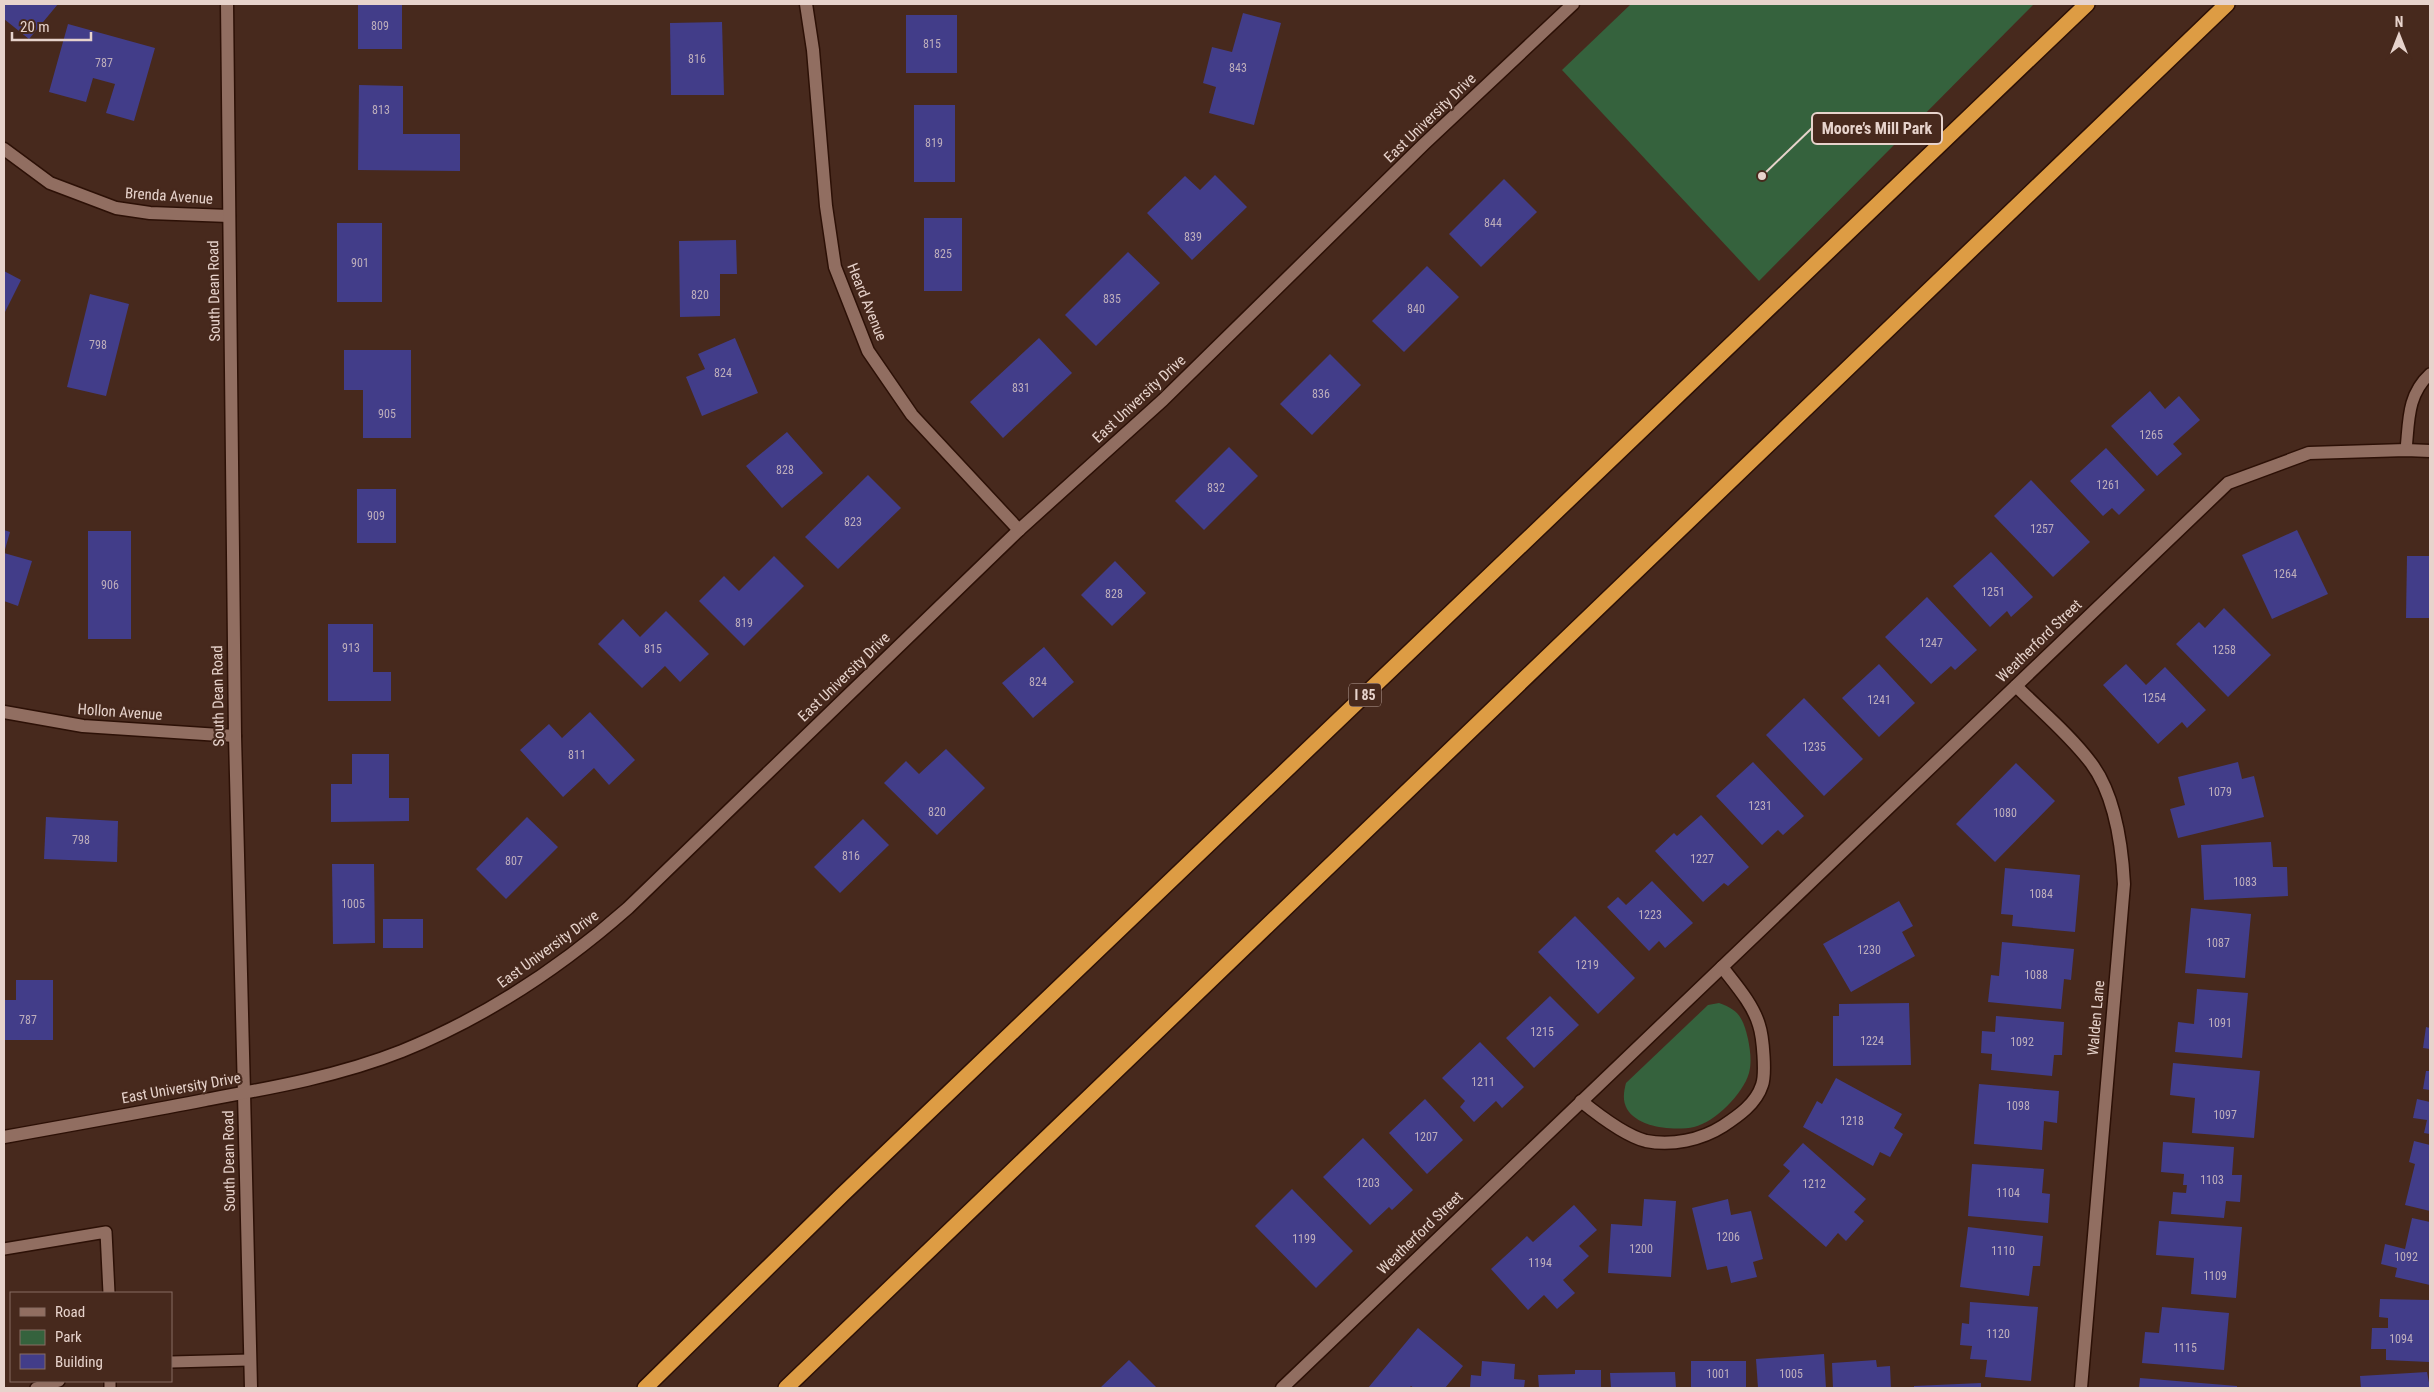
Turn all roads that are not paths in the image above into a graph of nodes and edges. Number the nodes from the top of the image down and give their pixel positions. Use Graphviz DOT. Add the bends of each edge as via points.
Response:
graph roads {
  1 [pos="227,4"];
  2 [pos="806,4"];
  3 [pos="1573,4"];
  4 [pos="2087,4"];
  5 [pos="2227,4"];
  6 [pos="4,148"];
  7 [pos="229,216"];
  8 [pos="2430,374"];
  9 [pos="2406,450"];
  10 [pos="2430,451"];
  11 [pos="1018,530"];
  12 [pos="2016,686"];
  13 [pos="4,712"];
  14 [pos="235,736"];
  15 [pos="1722,967"];
  16 [pos="244,1093"];
  17 [pos="1581,1102"];
  18 [pos="4,1137"];
  19 [pos="4,1249"];
  20 [pos="108,1292"];
  21 [pos="250,1360"];
  22 [pos="172,1362"];
  23 [pos="56,1382"];
  24 [pos="36,1388"];
  25 [pos="250,1388"];
  26 [pos="645,1388"];
  27 [pos="786,1388"];
  28 [pos="1282,1388"];
  29 [pos="2081,1388"];
  1 -- 7 [label="street, South Dean Road"];
  2 -- 11 [label="street, Heard Avenue" via="835,267 868,351 912,415"];
  3 -- 11 [label="street, East University Drive" via="1424,144 1170,394"];
  4 -- 26 [label="highway, I 85" via="857,1181"];
  5 -- 27 [label="highway"];
  6 -- 7 [label="street, Brenda Avenue" via="50,182 116,208 150,213"];
  7 -- 14 [label="street, South Dean Road"];
  8 -- 9 [label="lane" via="2419,384 2412,400"];
  9 -- 10 [label="street, Weatherford Street"];
  9 -- 12 [label="street, Weatherford Street" via="2309,453 2228,482"];
  11 -- 16 [label="street, East University Drive" via="588,944 499,1004 451,1030 401,1051 315,1078"];
  12 -- 15 [label="street, Weatherford Street"];
  12 -- 29 [label="street, Walden Lane" via="2092,764 2109,801 2121,843 2124,884"];
  13 -- 14 [label="street, Hollon Avenue" via="83,726"];
  14 -- 16 [label="street, South Dean Road"];
  15 -- 17 [label="street, Weatherford Street"];
  15 -- 17 [label="street" via="1759,1024 1763,1049 1762,1085 1743,1113 1715,1130 1682,1142 1645,1141 1609,1122"];
  16 -- 18 [label="street, East University Drive"];
  16 -- 21 [label="street, South Dean Road"];
  17 -- 28 [label="street, Weatherford Street"];
  19 -- 20 [label="lane" via="106,1232"];
  21 -- 22 [label="lane"];
  21 -- 25 [label="street, South Dean Road"];
  23 -- 24 [label="lane"];
}
